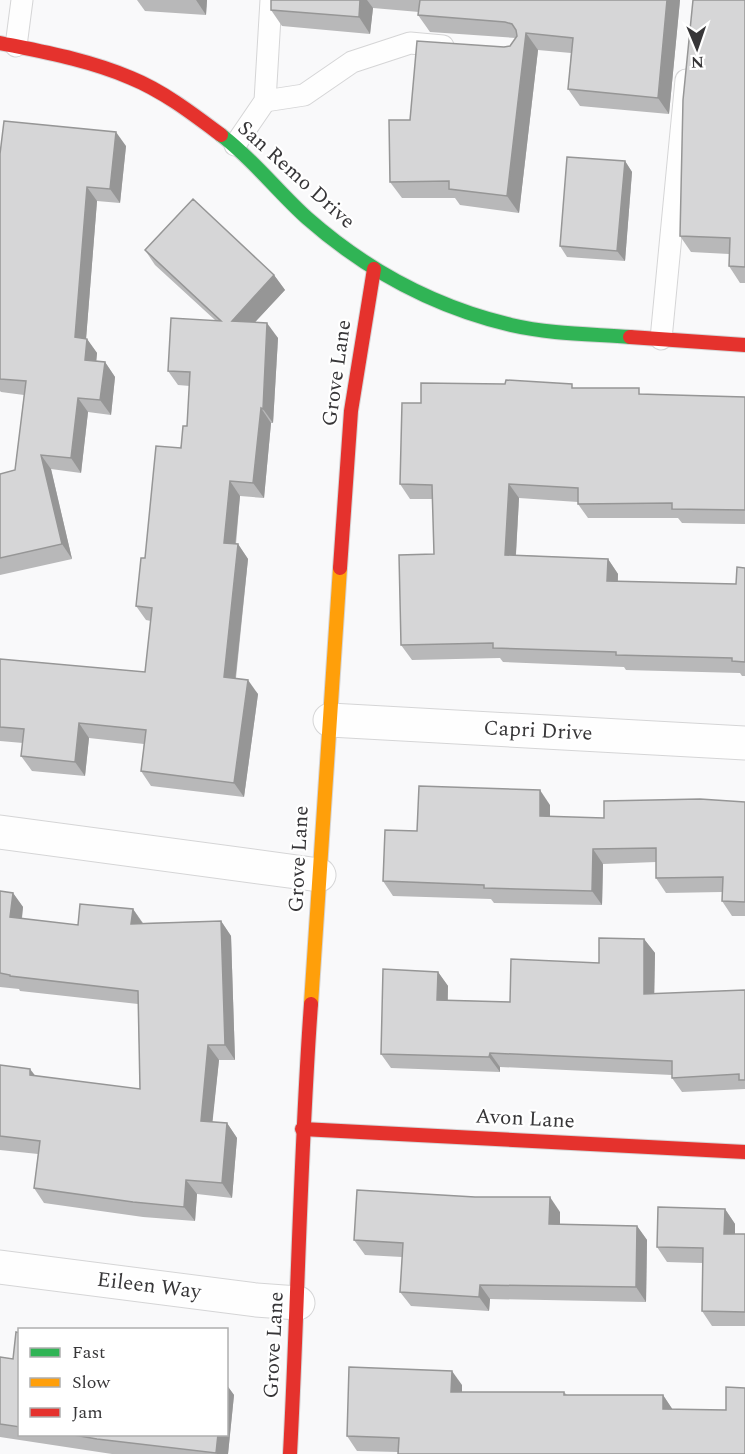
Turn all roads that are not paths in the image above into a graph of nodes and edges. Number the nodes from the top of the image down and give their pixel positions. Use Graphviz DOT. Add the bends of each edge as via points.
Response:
graph roads {
  1 [pos="21,0"];
  2 [pos="271,0"];
  3 [pos="8,45"];
  4 [pos="469,48"];
  5 [pos="688,59"];
  6 [pos="265,101"];
  7 [pos="235,145"];
  8 [pos="374,269"];
  9 [pos="660,339"];
  10 [pos="745,345"];
  11 [pos="330,720"];
  12 [pos="745,743"];
  13 [pos="0,832"];
  14 [pos="319,875"];
  15 [pos="302,1129"];
  16 [pos="745,1152"];
  17 [pos="0,1266"];
  18 [pos="298,1304"];
  19 [pos="290,1454"];
  1 -- 3 [label="lane"];
  2 -- 6 [label="lane"];
  3 -- 7 [label="street, San Remo Drive" via="73,58 132,78 186,108"];
  4 -- 6 [label="lane" via="410,43 352,62 304,95"];
  5 -- 9 [label="lane"];
  6 -- 7 [label="lane"];
  7 -- 8 [label="street, San Remo Drive" via="306,217"];
  8 -- 9 [label="street, San Remo Drive" via="431,299 513,326"];
  8 -- 11 [label="street, Grove Lane" via="351,411"];
  9 -- 10 [label="street, San Remo Drive"];
  11 -- 12 [label="street, Capri Drive"];
  11 -- 14 [label="street, Grove Lane"];
  13 -- 14 [label="street"];
  14 -- 15 [label="street, Grove Lane"];
  15 -- 16 [label="street, Avon Lane"];
  15 -- 18 [label="street, Grove Lane"];
  17 -- 18 [label="street, Eileen Way"];
  18 -- 19 [label="street, Grove Lane"];
}
